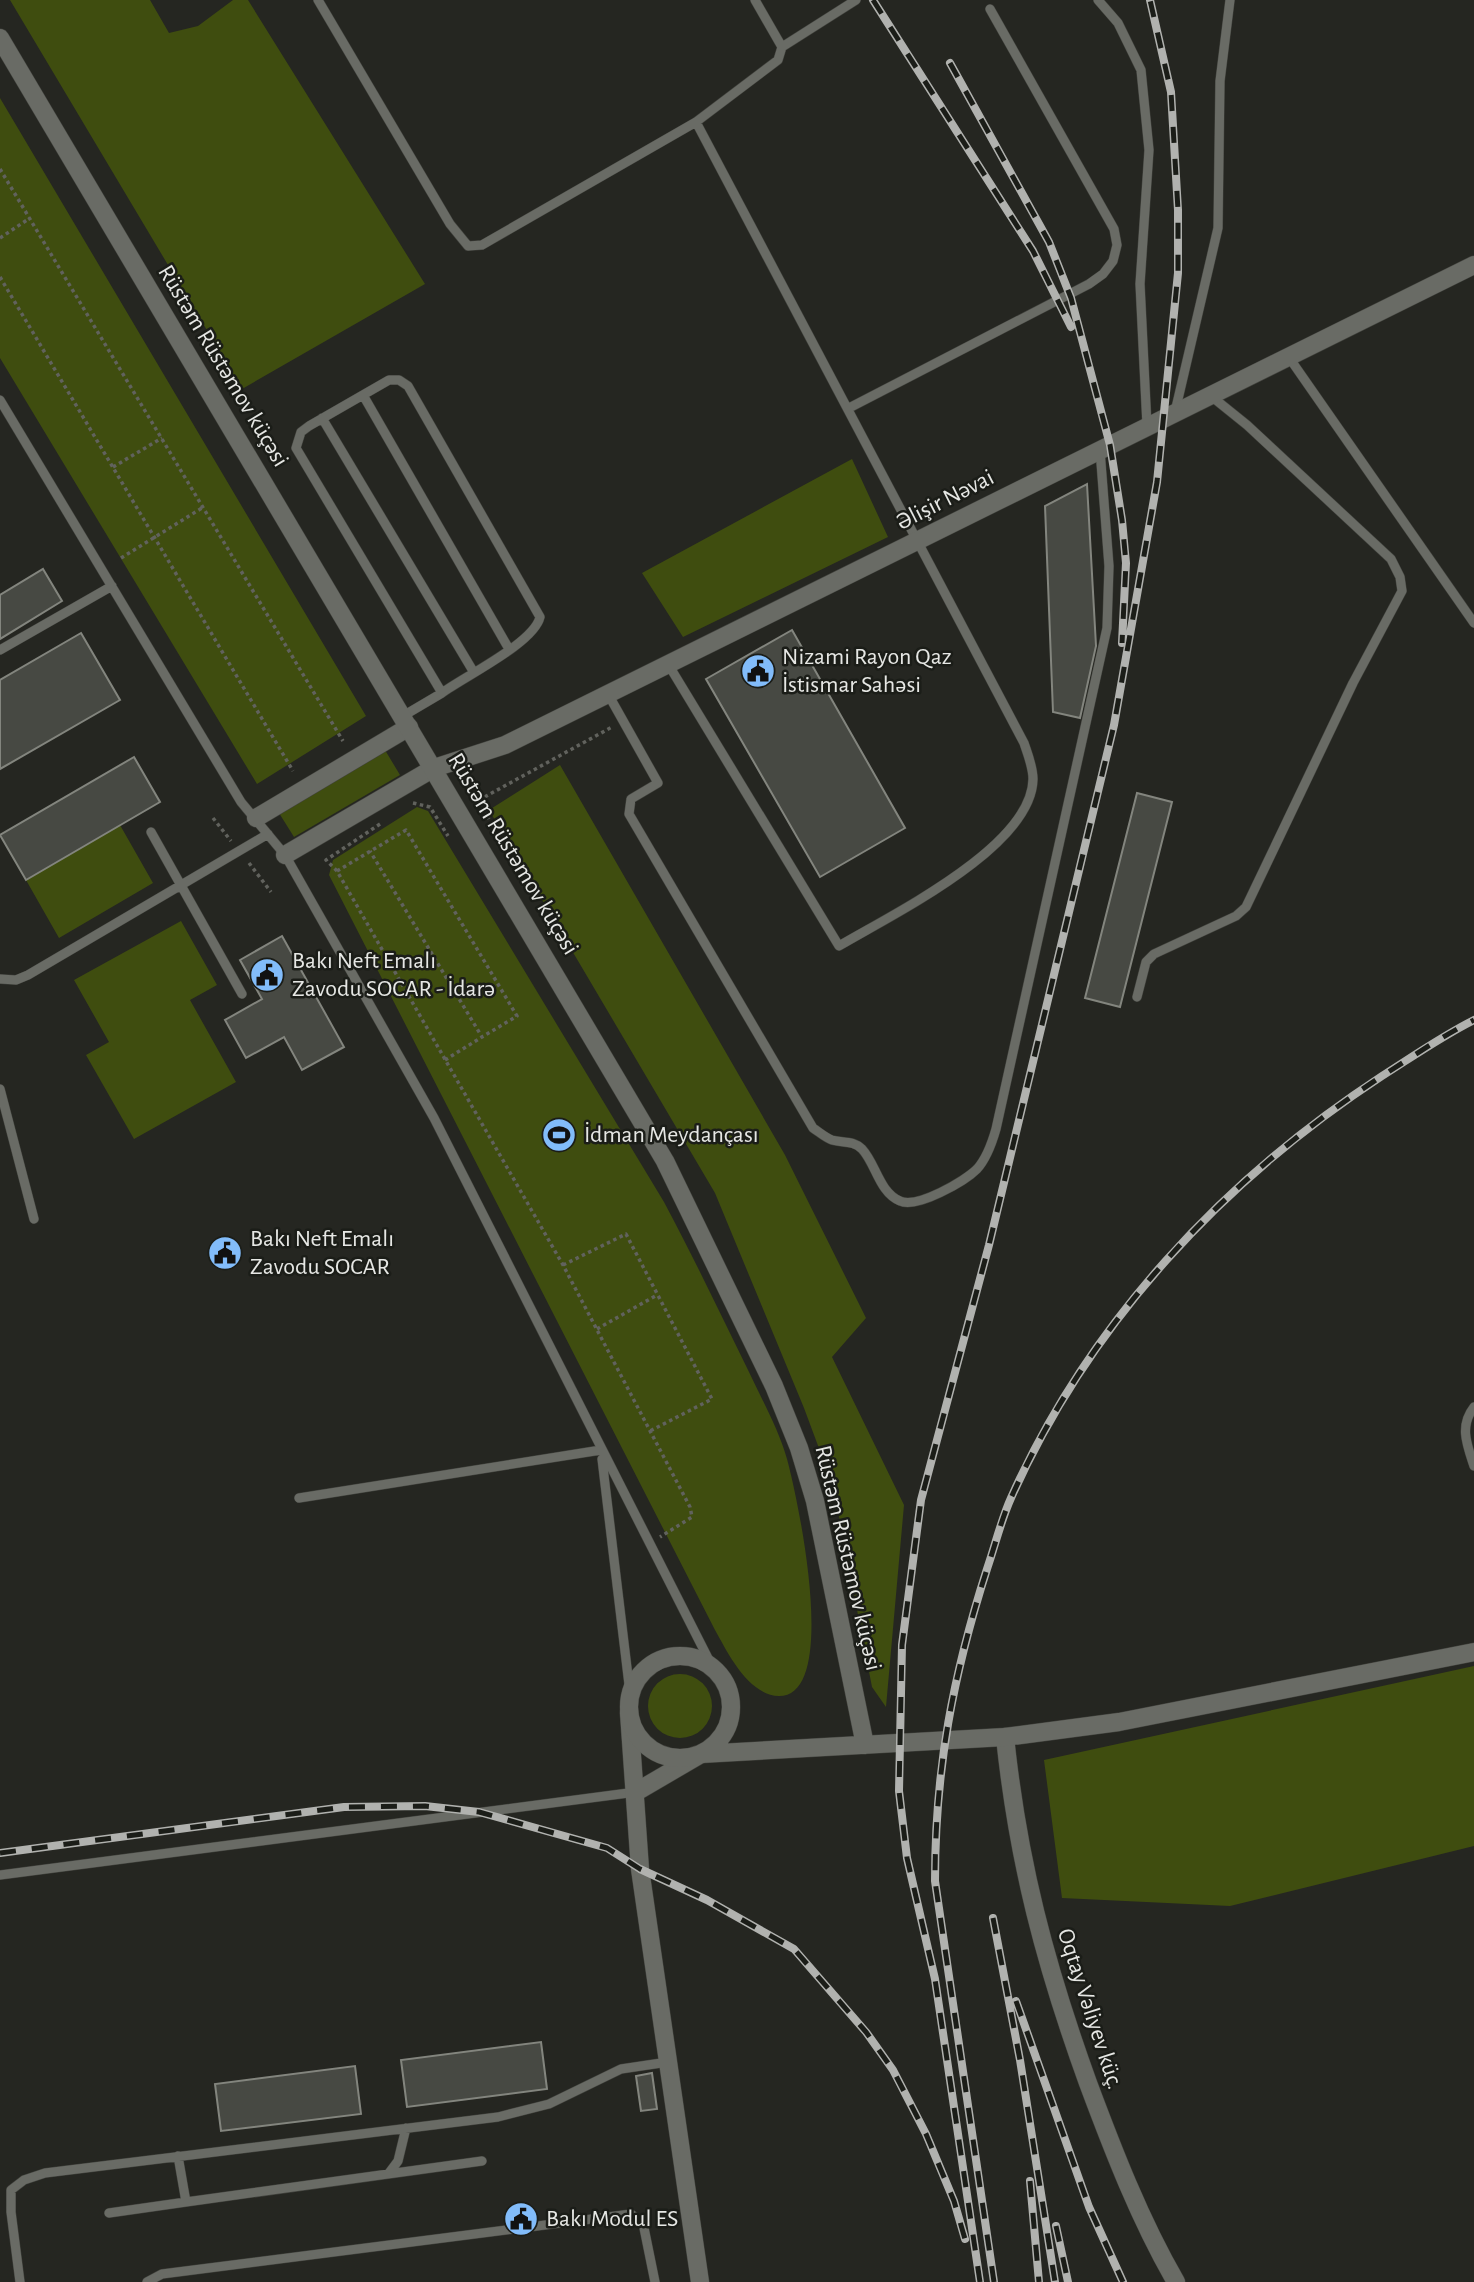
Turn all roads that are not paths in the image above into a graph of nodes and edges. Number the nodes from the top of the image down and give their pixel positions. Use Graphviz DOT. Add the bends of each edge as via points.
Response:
graph roads {
  1 [pos="318,0"];
  2 [pos="755,0"];
  3 [pos="856,0"];
  4 [pos="1098,0"];
  5 [pos="1230,0"];
  6 [pos="990,9"];
  7 [pos="0,38"];
  8 [pos="782,47"];
  9 [pos="696,122"];
  10 [pos="1474,265"];
  11 [pos="1288,356"];
  12 [pos="363,395"];
  13 [pos="1210,395"];
  14 [pos="0,400"];
  15 [pos="849,408"];
  16 [pos="1175,412"];
  17 [pos="322,418"];
  18 [pos="1147,426"];
  19 [pos="1100,450"];
  20 [pos="919,540"];
  21 [pos="112,586"];
  22 [pos="1474,623"];
  23 [pos="509,649"];
  24 [pos="0,650"];
  25 [pos="668,664"];
  26 [pos="472,671"];
  27 [pos="442,693"];
  28 [pos="608,694"];
  29 [pos="406,722"];
  30 [pos="434,768"];
  31 [pos="256,818"];
  32 [pos="151,832"];
  33 [pos="268,834"];
  34 [pos="285,855"];
  35 [pos="180,886"];
  36 [pos="0,979"];
  37 [pos="242,994"];
  38 [pos="1137,997"];
  39 [pos="0,1089"];
  40 [pos="34,1219"];
  41 [pos="1474,1407"];
  42 [pos="601,1450"];
  43 [pos="1474,1466"];
  44 [pos="299,1498"];
  45 [pos="1474,1653"];
  46 [pos="713,1668"];
  47 [pos="630,1693"];
  48 [pos="629,1713"];
  49 [pos="1005,1737"];
  50 [pos="865,1745"];
  51 [pos="701,1754"];
  52 [pos="636,1792"];
  53 [pos="0,1875"];
  54 [pos="668,2062"];
  55 [pos="406,2128"];
  56 [pos="178,2156"];
  57 [pos="482,2161"];
  58 [pos="389,2174"];
  59 [pos="186,2202"];
  60 [pos="109,2213"];
  61 [pos="20,2282"];
  62 [pos="147,2282"];
  63 [pos="655,2282"];
  64 [pos="700,2282"];
  65 [pos="1177,2282"];
  1 -- 9 [label="lane" via="450,224 468,246 482,245"];
  2 -- 8 [label="lane"];
  3 -- 8 [label="lane"];
  4 -- 18 [label="lane" via="1118,23 1141,70 1149,150 1140,284"];
  5 -- 16 [label="lane" via="1221,71 1218,228"];
  6 -- 15 [label="lane" via="1114,229 1113,261 1103,274 1060,301"];
  7 -- 29 [label="street, Rüstəm Rüstəmov küçəsi"];
  8 -- 9 [label="lane" via="778,60"];
  9 -- 15 [label="lane"];
  10 -- 11 [label="street, Əlişir Nəvai"];
  11 -- 13 [label="street, Əlişir Nəvai"];
  11 -- 22 [label="lane"];
  12 -- 17 [label="lane"];
  12 -- 23 [label="lane"];
  12 -- 23 [label="lane" via="389,380 408,386 538,608 538,626"];
  13 -- 16 [label="street, Əlişir Nəvai"];
  13 -- 38 [label="lane" via="1391,559 1401,577 1402,591 1246,907 1154,954 1146,962"];
  14 -- 21 [label="lane"];
  15 -- 20 [label="lane"];
  16 -- 18 [label="street, Əlişir Nəvai"];
  17 -- 26 [label="lane"];
  17 -- 27 [label="lane" via="301,432 296,448"];
  18 -- 19 [label="street, Əlişir Nəvai"];
  19 -- 20 [label="street, Əlişir Nəvai"];
  19 -- 28 [label="lane" via="1109,566 1107,628 996,1129 977,1169 923,1201 896,1200 861,1148 832,1140 813,1128 629,814 631,799 658,783"];
  20 -- 25 [label="street, Əlişir Nəvai"];
  20 -- 25 [label="lane" via="1024,743 1033,781 1012,829 972,866 839,946"];
  21 -- 24 [label="lane"];
  21 -- 31 [label="lane" via="241,802"];
  23 -- 26 [label="lane"];
  25 -- 28 [label="street, Əlişir Nəvai"];
  26 -- 27 [label="lane"];
  27 -- 29 [label="lane"];
  28 -- 30 [label="street, Əlişir Nəvai" via="505,745"];
  29 -- 30 [label="street, Rüstəm Rüstəmov küçəsi"];
  29 -- 31 [label="street"];
  30 -- 34 [label="street, Əlişir Nəvai"];
  30 -- 50 [label="street, Rüstəm Rüstəmov küçəsi" via="659,1150 774,1386 815,1500"];
  31 -- 33 [label="lane"];
  32 -- 35 [label="lane"];
  33 -- 34 [label="lane"];
  33 -- 35 [label="lane"];
  34 -- 42 [label="lane" via="434,1118"];
  35 -- 36 [label="lane" via="29,975"];
  35 -- 37 [label="lane"];
  39 -- 40 [label="lane"];
  41 -- 43 [label="lane" via="1465,1425"];
  42 -- 44 [label="lane"];
  42 -- 46 [label="lane"];
  42 -- 47 [label="lane"];
  45 -- 49 [label="street" via="1210,1706"];
  46 -- 47 [label="street" via="695,1658 675,1656 655,1662 639,1675"];
  46 -- 51 [label="street" via="726,1684 731,1704 728,1725 717,1742"];
  47 -- 48 [label="street"];
  48 -- 51 [label="street" via="635,1731 655,1751 682,1759"];
  48 -- 52 [label="street"];
  49 -- 50 [label="street"];
  49 -- 65 [label="street, Oqtay Vəliyev küç." via="1013,1815 1043,1948 1106,2131"];
  50 -- 51 [label="street"];
  51 -- 52 [label="street"];
  52 -- 53 [label="lane"];
  52 -- 54 [label="street" via="640,1869"];
  54 -- 55 [label="lane" via="621,2069 522,2112"];
  54 -- 64 [label="street"];
  55 -- 56 [label="lane"];
  55 -- 58 [label="lane" via="398,2161"];
  56 -- 59 [label="lane"];
  56 -- 61 [label="lane" via="45,2173 11,2190"];
  57 -- 58 [label="lane"];
  58 -- 59 [label="lane"];
  59 -- 60 [label="lane"];
  62 -- 63 [label="lane" via="162,2274 631,2214 643,2223"];
}
